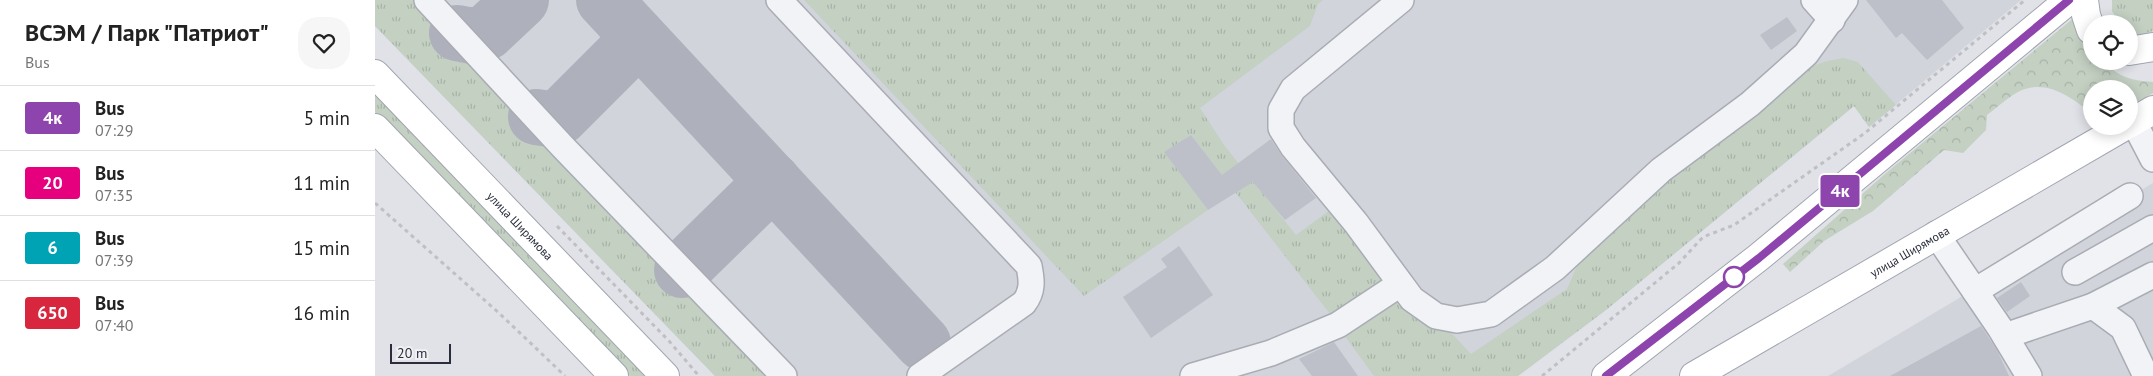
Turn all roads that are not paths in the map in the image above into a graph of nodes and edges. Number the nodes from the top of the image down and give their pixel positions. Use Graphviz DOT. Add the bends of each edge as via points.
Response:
graph roads {
  1 [pos="427,0"];
  2 [pos="779,0"];
  3 [pos="1401,0"];
  4 [pos="1813,0"];
  5 [pos="2069,0"];
  6 [pos="2085,0"];
  7 [pos="1839,10"];
  8 [pos="2086,15"];
  9 [pos="2153,46"];
  10 [pos="2138,49"];
  11 [pos="375,74"];
  12 [pos="2138,127"];
  13 [pos="375,128"];
  14 [pos="2106,135"];
  15 [pos="2153,159"];
  16 [pos="2130,196"];
  17 [pos="2153,228"];
  18 [pos="1936,234"];
  19 [pos="2075,272"];
  20 [pos="2153,274"];
  21 [pos="1400,284"];
  22 [pos="1975,291"];
  23 [pos="2093,306"];
  24 [pos="2005,336"];
  25 [pos="614,376"];
  26 [pos="665,376"];
  27 [pos="784,376"];
  28 [pos="920,376"];
  29 [pos="1193,376"];
  30 [pos="1606,376"];
  31 [pos="1694,376"];
  32 [pos="2029,376"];
  33 [pos="2146,376"];
  1 -- 27 [label="lane" via="569,154"];
  2 -- 28 [label="lane" via="1029,266 1031,294 1024,304"];
  3 -- 21 [label="lane" via="1293,89 1281,110 1281,128 1293,147 1356,223"];
  4 -- 7 [label="lane"];
  5 -- 30 [label="main road" via="1759,258"];
  6 -- 8 [label="main road"];
  7 -- 21 [label="lane" via="1806,54 1750,104 1661,170 1555,268 1491,314 1457,320 1436,316 1412,299"];
  9 -- 10 [label="main road"];
  11 -- 26 [label="main road, улица Ширямова"];
  12 -- 15 [label="lane"];
  13 -- 25 [label="main road"];
  14 -- 18 [label="main road, улица Ширямова"];
  16 -- 22 [label="lane"];
  17 -- 19 [label="lane"];
  18 -- 22 [label="lane"];
  18 -- 31 [label="main road, улица Ширямова"];
  20 -- 23 [label="lane"];
  21 -- 29 [label="lane" via="1338,325 1271,353"];
  22 -- 24 [label="lane"];
  23 -- 24 [label="lane"];
  23 -- 33 [label="lane" via="2123,328"];
  24 -- 32 [label="lane"];
}
